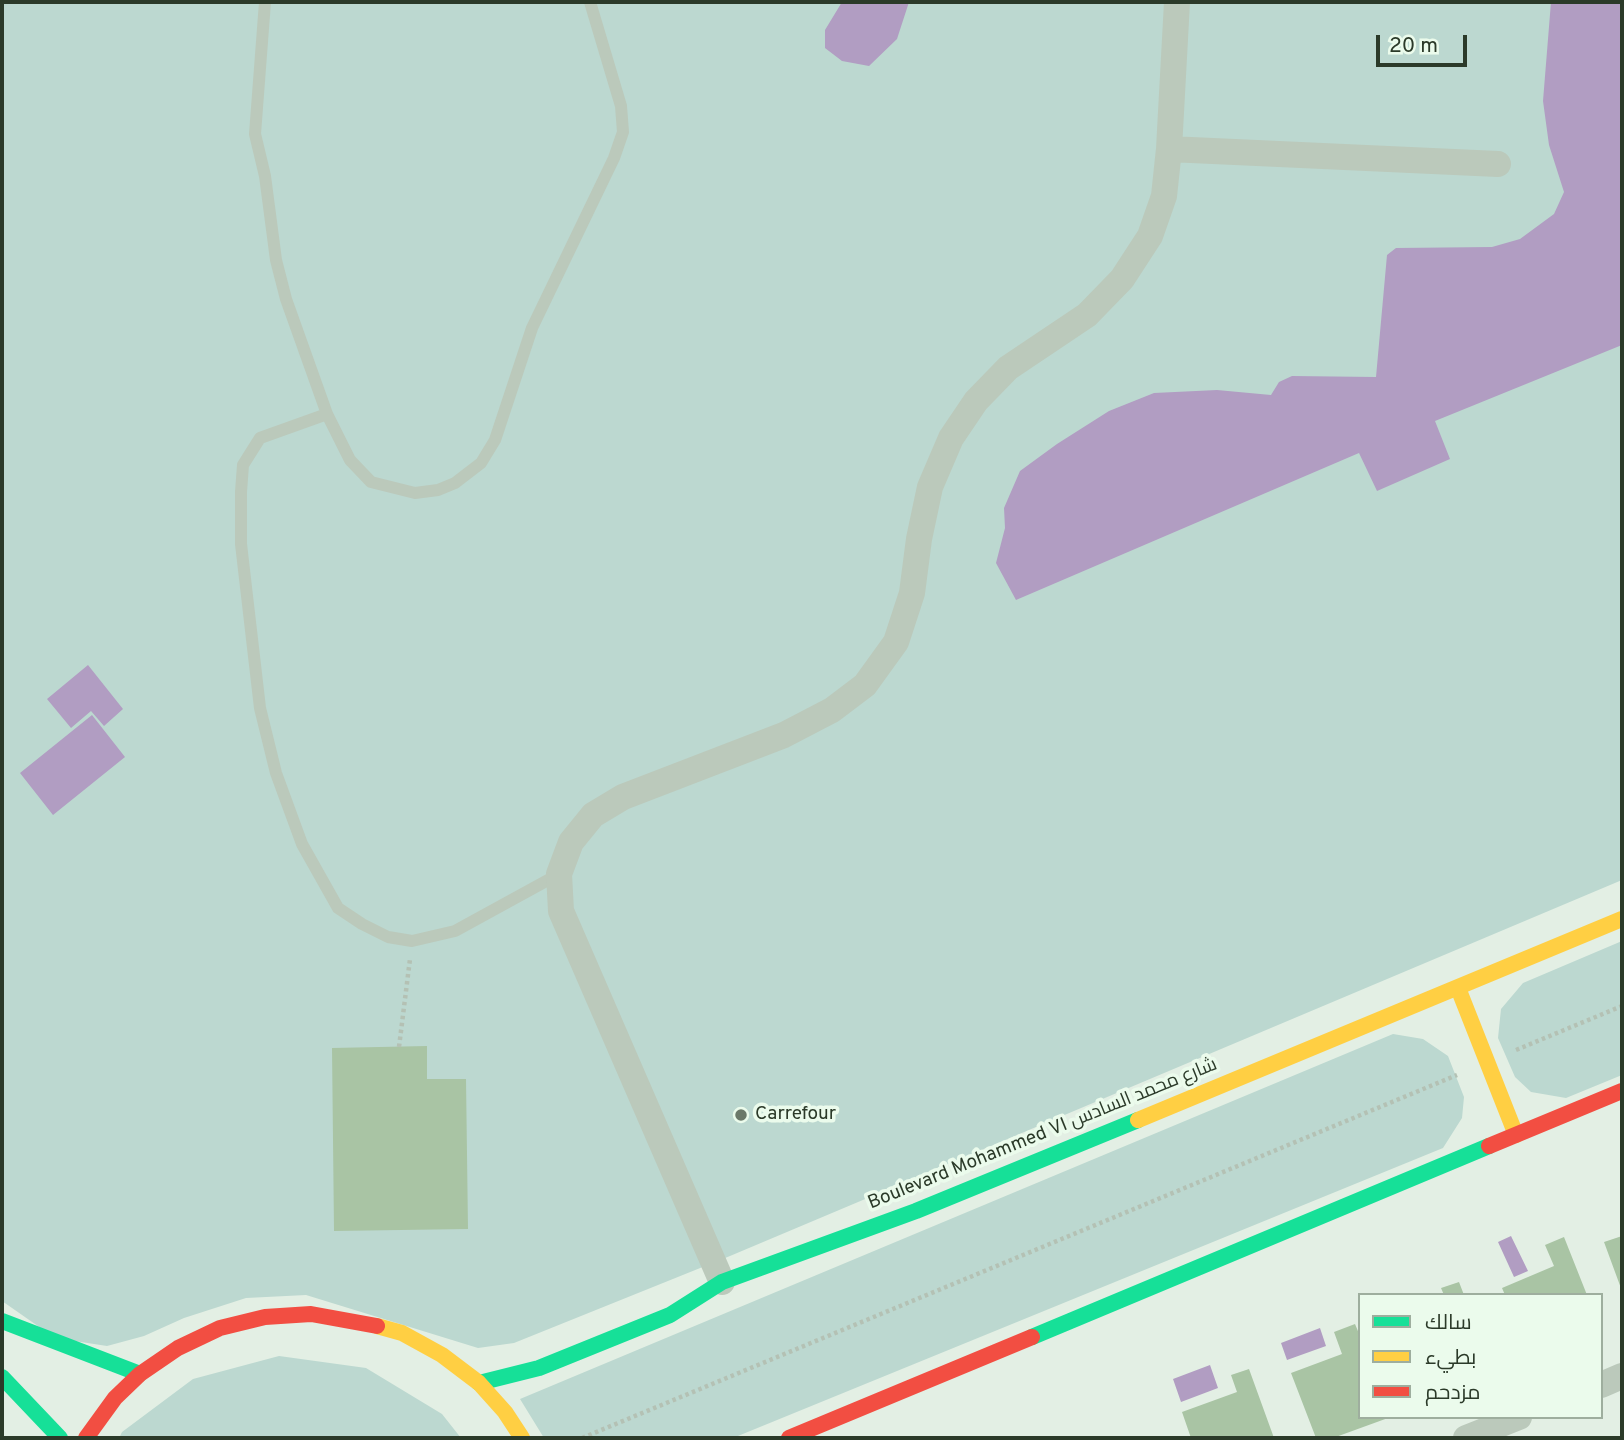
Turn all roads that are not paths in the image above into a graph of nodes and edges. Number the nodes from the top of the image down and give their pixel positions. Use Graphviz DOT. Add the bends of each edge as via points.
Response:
graph roads {
  1 [pos="265,2"];
  2 [pos="590,2"];
  3 [pos="1177,2"];
  4 [pos="1169,149"];
  5 [pos="1498,164"];
  6 [pos="327,414"];
  7 [pos="559,874"];
  8 [pos="1622,919"];
  9 [pos="1458,988"];
  10 [pos="1622,1091"];
  11 [pos="1516,1135"];
  12 [pos="722,1282"];
  13 [pos="2,1321"];
  14 [pos="139,1374"];
  15 [pos="2,1377"];
  16 [pos="1622,1377"];
  17 [pos="479,1384"];
  18 [pos="1603,1384"];
  19 [pos="1514,1419"];
  20 [pos="60,1438"];
  21 [pos="86,1438"];
  22 [pos="522,1438"];
  23 [pos="789,1438"];
  24 [pos="1466,1438"];
  1 -- 6 [label="lane" via="254,134 286,299"];
  2 -- 6 [label="lane" via="621,106 623,132 532,328 506,412 481,463 438,490 415,493 388,488 371,482 350,460"];
  3 -- 4 [label="street"];
  4 -- 5 [label="street"];
  4 -- 7 [label="street" via="1164,196 1150,236 1122,279 1087,315 1008,368 976,401 951,438 930,487 912,593 896,642 866,685 832,710 784,735 623,797 593,815 571,842"];
  6 -- 7 [label="lane" via="260,438 243,465 241,544 253,665 276,773 302,844 338,908 388,937 412,941 455,930"];
  7 -- 12 [label="street" via="561,911"];
  8 -- 9 [label="main road, Boulevard Mohammed VI شارع محمد السادس"];
  9 -- 11 [label="main road"];
  9 -- 12 [label="main road, Boulevard Mohammed VI شارع محمد السادس" via="916,1211"];
  10 -- 11 [label="main road"];
  11 -- 23 [label="main road"];
  12 -- 17 [label="main road, Boulevard Mohammed VI شارع محمد السادس" via="670,1315 539,1368"];
  13 -- 14 [label="main road"];
  14 -- 17 [label="main road" via="177,1348 220,1328 265,1317 311,1314 357,1320 402,1333 442,1355"];
  14 -- 21 [label="main road"];
  15 -- 20 [label="main road"];
  16 -- 18 [label="street"];
  17 -- 22 [label="main road"];
  19 -- 24 [label="street"];
}
